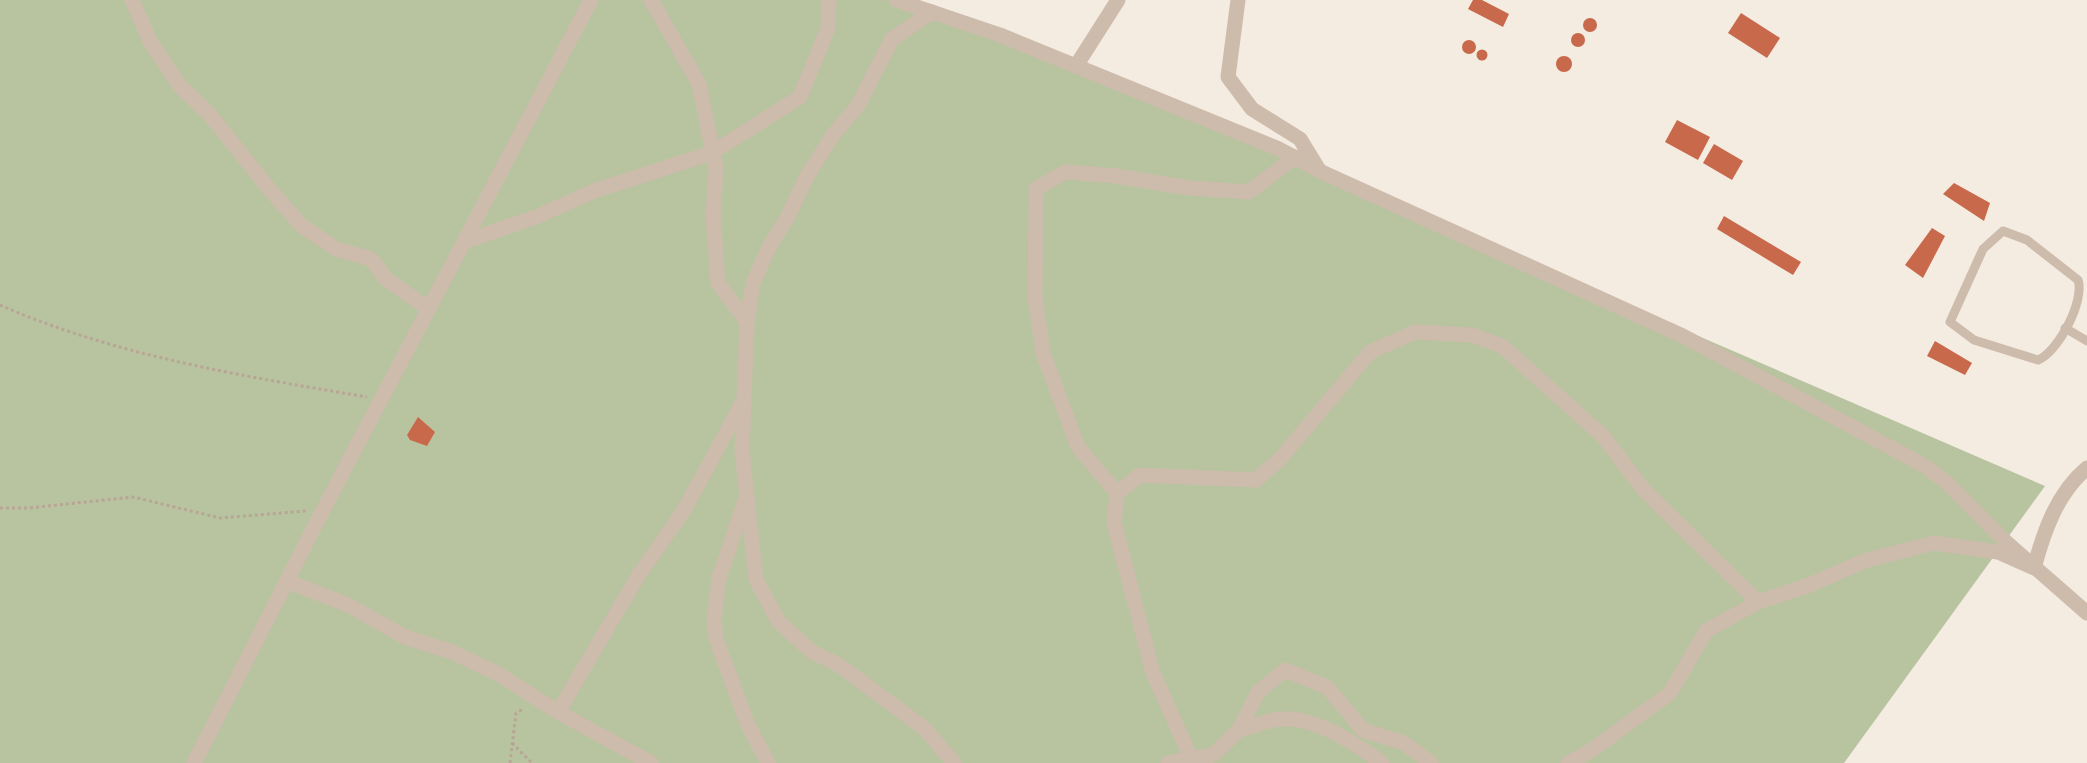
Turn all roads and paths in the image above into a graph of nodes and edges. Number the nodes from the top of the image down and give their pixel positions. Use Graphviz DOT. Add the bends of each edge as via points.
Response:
graph roads {
  1 [pos="132,0"];
  2 [pos="591,0"];
  3 [pos="651,0"];
  4 [pos="830,0"];
  5 [pos="896,0"];
  6 [pos="1118,0"];
  7 [pos="1238,0"];
  8 [pos="932,12"];
  9 [pos="1076,66"];
  10 [pos="1295,157"];
  11 [pos="1319,170"];
  12 [pos="466,241"];
  13 [pos="0,305"];
  14 [pos="429,309"];
  15 [pos="747,322"];
  16 [pos="2065,328"];
  17 [pos="2087,341"];
  18 [pos="382,399"];
  19 [pos="742,403"];
  20 [pos="2087,468"];
  21 [pos="1117,494"];
  22 [pos="746,497"];
  23 [pos="0,508"];
  24 [pos="323,510"];
  25 [pos="2034,568"];
  26 [pos="287,581"];
  27 [pos="1758,602"];
  28 [pos="2087,613"];
  29 [pos="538,699"];
  30 [pos="558,712"];
  31 [pos="1239,730"];
  32 [pos="512,743"];
  33 [pos="1191,758"];
  34 [pos="194,763"];
  35 [pos="510,763"];
  36 [pos="532,763"];
  37 [pos="651,763"];
  38 [pos="768,763"];
  39 [pos="954,763"];
  40 [pos="1168,763"];
  41 [pos="1382,763"];
  42 [pos="1431,763"];
  43 [pos="1568,763"];
  1 -- 14 [label="street" via="150,41 179,85 210,115 303,226 336,249 371,259 386,279"];
  2 -- 12 [label="street"];
  3 -- 15 [label="street" via="699,84 716,168 713,215 718,283"];
  4 -- 12 [label="street" via="828,28 800,97 706,155 594,191 536,217"];
  5 -- 8 [label="street"];
  6 -- 9 [label="street"];
  7 -- 11 [label="street" via="1228,77 1252,109 1300,139"];
  8 -- 9 [label="street"];
  8 -- 15 [label="street" via="892,39 858,105 807,176 753,283"];
  9 -- 10 [label="street"];
  10 -- 11 [label="street"];
  10 -- 21 [label="street" via="1249,192 1065,172 1036,189 1035,297 1043,353 1078,447"];
  11 -- 25 [label="street" via="1683,336 1872,436 1946,482"];
  12 -- 14 [label="street"];
  13 -- 18 [label="path" via="103,341 221,373"];
  14 -- 18 [label="street"];
  15 -- 19 [label="street"];
  16 -- 16 [label="lane" via="2048,356 2038,360 1974,339 1950,322 1983,249 2003,231 2027,240 2078,280 2079,302"];
  16 -- 17 [label="lane"];
  18 -- 24 [label="street"];
  19 -- 22 [label="street"];
  19 -- 30 [label="street" via="684,510 638,576"];
  20 -- 25 [label="street" via="2075,478 2049,521"];
  21 -- 27 [label="street" via="1140,475 1256,480 1280,459 1370,352 1415,332 1472,335 1502,346 1603,436 1643,489"];
  21 -- 33 [label="street" via="1114,523 1154,673"];
  22 -- 38 [label="street" via="719,578 714,620 727,669"];
  22 -- 39 [label="street" via="756,580 779,622 812,652 839,665 924,728"];
  23 -- 24 [label="path" via="133,497 220,518"];
  24 -- 26 [label="street"];
  25 -- 27 [label="street" via="1998,552 1934,543 1868,560"];
  25 -- 28 [label="street"];
  26 -- 29 [label="street" via="348,605 405,637 452,652"];
  26 -- 34 [label="street"];
  27 -- 43 [label="street" via="1706,631 1670,693"];
  29 -- 30 [label="street"];
  29 -- 32 [label="path" via="516,713"];
  30 -- 37 [label="street"];
  31 -- 33 [label="street" via="1213,755"];
  31 -- 41 [label="street" via="1281,719 1319,726 1356,744"];
  31 -- 42 [label="street" via="1258,692 1285,670 1327,687 1363,730 1404,743"];
  32 -- 35 [label="path"];
  32 -- 36 [label="path"];
  33 -- 40 [label="street"];
}
